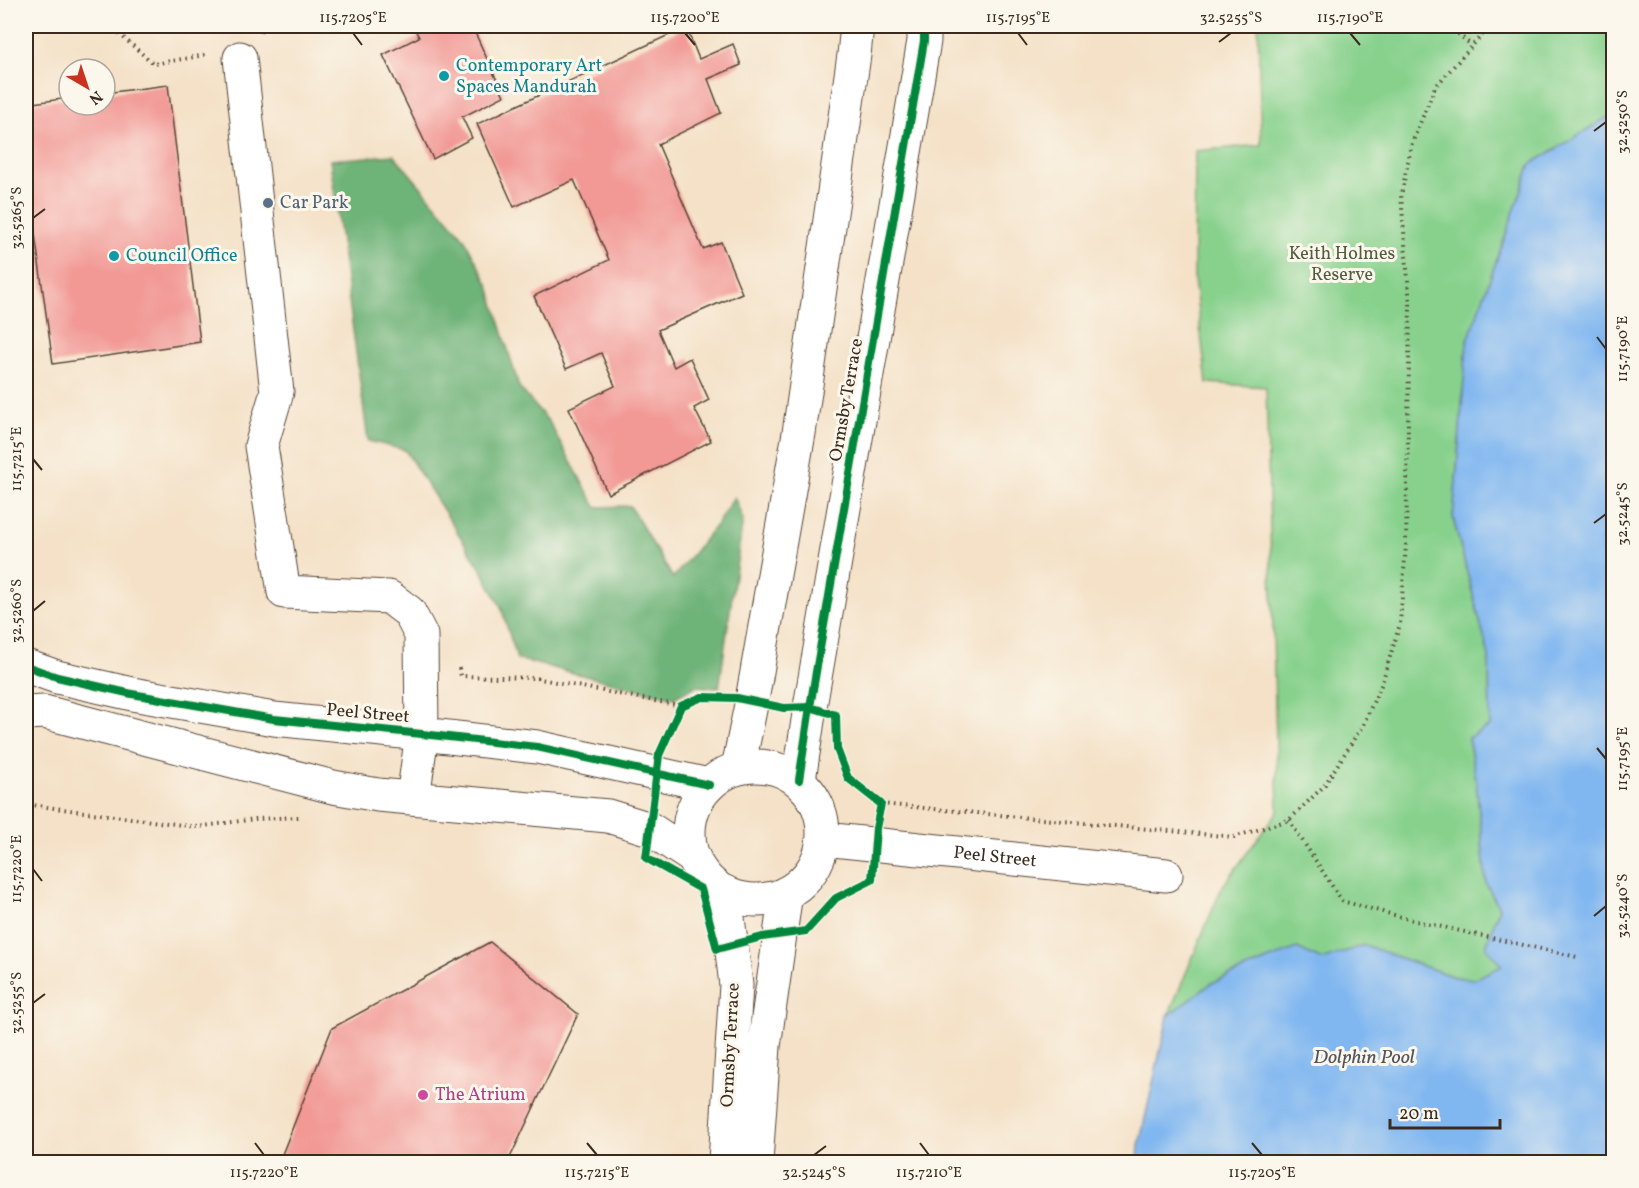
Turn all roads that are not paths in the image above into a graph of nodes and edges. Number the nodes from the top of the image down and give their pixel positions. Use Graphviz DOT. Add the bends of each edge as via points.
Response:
graph roads {
  1 [pos="857,26"];
  2 [pos="924,26"];
  3 [pos="237,49"];
  4 [pos="26,666"];
  5 [pos="26,713"];
  6 [pos="422,734"];
  7 [pos="738,768"];
  8 [pos="799,780"];
  9 [pos="709,785"];
  10 [pos="413,798"];
  11 [pos="824,839"];
  12 [pos="694,858"];
  13 [pos="1166,875"];
  14 [pos="725,892"];
  15 [pos="786,893"];
  16 [pos="725,1162"];
  17 [pos="756,1162"];
  1 -- 7 [label="street" via="799,433"];
  2 -- 8 [label="street, Ormsby Terrace"];
  3 -- 6 [label="street" via="277,392 261,446 284,592 388,597 409,612 421,635"];
  4 -- 6 [label="street, Peel Street" via="132,694 274,719"];
  5 -- 10 [label="street" via="44,712 333,787"];
  6 -- 9 [label="street, Peel Street" via="537,747"];
  6 -- 10 [label="street"];
  7 -- 8 [label="street" via="760,765"];
  7 -- 9 [label="street"];
  8 -- 11 [label="street" via="813,796 823,818"];
  9 -- 12 [label="street" via="697,800 690,819"];
  10 -- 12 [label="street" via="608,816 650,829"];
  11 -- 13 [label="street, Peel Street"];
  11 -- 15 [label="street" via="817,861 804,880"];
  12 -- 14 [label="street" via="701,872"];
  14 -- 15 [label="street" via="745,899 766,899"];
  14 -- 16 [label="street, Ormsby Terrace" via="736,985"];
  15 -- 17 [label="street, Ormsby Terrace" via="764,1047"];
}
